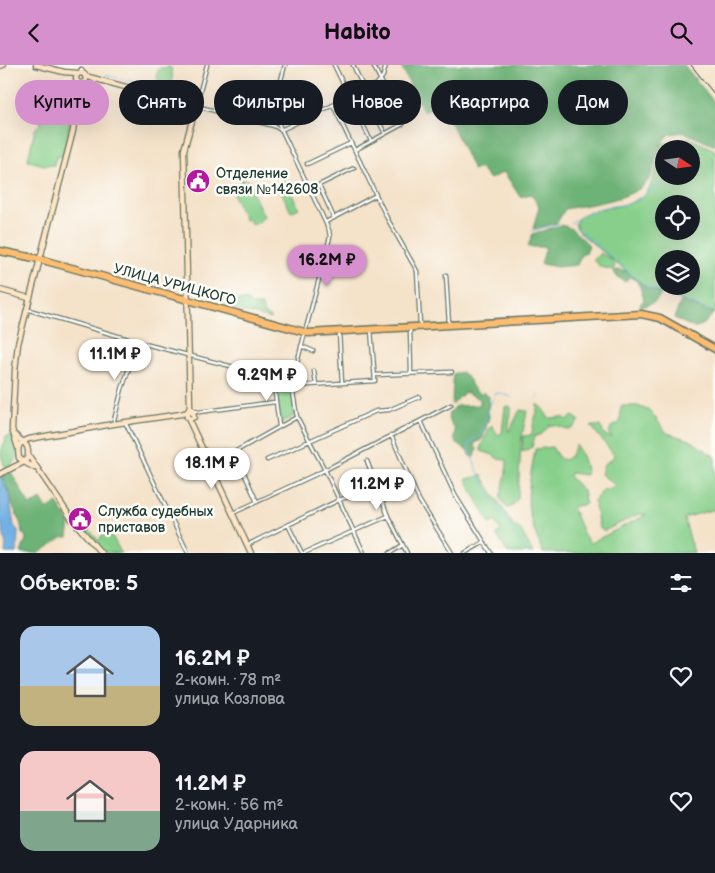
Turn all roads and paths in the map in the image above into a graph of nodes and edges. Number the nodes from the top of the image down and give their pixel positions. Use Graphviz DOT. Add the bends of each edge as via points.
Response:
graph roads {
  1 [pos="36,65"];
  2 [pos="81,65"];
  3 [pos="207,65"];
  4 [pos="285,65"];
  5 [pos="334,65"];
  6 [pos="353,65"];
  7 [pos="373,65"];
  8 [pos="386,65"];
  9 [pos="65,72"];
  10 [pos="82,73"];
  11 [pos="76,80"];
  12 [pos="84,80"];
  13 [pos="91,80"];
  14 [pos="100,80"];
  15 [pos="203,80"];
  16 [pos="342,80"];
  17 [pos="360,80"];
  18 [pos="380,80"];
  19 [pos="381,80"];
  20 [pos="333,105"];
  21 [pos="204,108"];
  22 [pos="74,125"];
  23 [pos="191,125"];
  24 [pos="342,125"];
  25 [pos="363,125"];
  26 [pos="381,125"];
  27 [pos="403,125"];
  28 [pos="281,130"];
  29 [pos="385,134"];
  30 [pos="371,141"];
  31 [pos="351,143"];
  32 [pos="355,150"];
  33 [pos="307,164"];
  34 [pos="354,167"];
  35 [pos="376,195"];
  36 [pos="334,218"];
  37 [pos="326,222"];
  38 [pos="0,251"];
  39 [pos="39,259"];
  40 [pos="446,275"];
  41 [pos="0,290"];
  42 [pos="29,298"];
  43 [pos="187,301"];
  44 [pos="26,309"];
  45 [pos="449,324"];
  46 [pos="420,325"];
  47 [pos="410,327"];
  48 [pos="371,330"];
  49 [pos="305,332"];
  50 [pos="339,332"];
  51 [pos="138,341"];
  52 [pos="302,346"];
  53 [pos="715,347"];
  54 [pos="313,351"];
  55 [pos="189,355"];
  56 [pos="314,371"];
  57 [pos="452,372"];
  58 [pos="411,373"];
  59 [pos="375,375"];
  60 [pos="273,377"];
  61 [pos="292,382"];
  62 [pos="342,383"];
  63 [pos="316,384"];
  64 [pos="292,387"];
  65 [pos="419,397"];
  66 [pos="275,401"];
  67 [pos="450,405"];
  68 [pos="191,413"];
  69 [pos="296,417"];
  70 [pos="421,421"];
  71 [pos="125,422"];
  72 [pos="113,424"];
  73 [pos="279,426"];
  74 [pos="12,431"];
  75 [pos="391,435"];
  76 [pos="34,438"];
  77 [pos="23,441"];
  78 [pos="310,441"];
  79 [pos="28,447"];
  80 [pos="18,448"];
  81 [pos="29,455"];
  82 [pos="19,458"];
  83 [pos="267,460"];
  84 [pos="367,461"];
  85 [pos="24,462"];
  86 [pos="240,463"];
  87 [pos="211,465"];
  88 [pos="14,467"];
  89 [pos="36,469"];
  90 [pos="324,470"];
  91 [pos="0,474"];
  92 [pos="377,487"];
  93 [pos="339,500"];
  94 [pos="256,502"];
  95 [pos="232,513"];
  96 [pos="388,516"];
  97 [pos="288,525"];
  98 [pos="353,531"];
  99 [pos="484,542"];
  100 [pos="247,545"];
  101 [pos="403,545"];
  102 [pos="101,553"];
  103 [pos="188,553"];
  104 [pos="251,553"];
  105 [pos="303,553"];
  106 [pos="364,553"];
  107 [pos="390,553"];
  108 [pos="408,553"];
  109 [pos="452,553"];
  110 [pos="465,553"];
  111 [pos="491,553"];
  1 -- 9 [label="street"];
  2 -- 10 [label="street"];
  3 -- 15 [label="street"];
  4 -- 28 [label="street" via="274,108"];
  5 -- 16 [label="street"];
  6 -- 17 [label="street"];
  7 -- 18 [label="street"];
  8 -- 19 [label="street"];
  9 -- 10 [label="street"];
  9 -- 11 [label="street"];
  10 -- 11 [label="street"];
  10 -- 12 [label="street"];
  10 -- 14 [label="street"];
  13 -- 14 [label="street"];
  20 -- 28 [label="street"];
  21 -- 28 [label="street"];
  22 -- 39 [label="street"];
  23 -- 43 [label="street" via="184,149"];
  24 -- 31 [label="street"];
  25 -- 30 [label="street"];
  26 -- 29 [label="street"];
  27 -- 29 [label="street"];
  28 -- 37 [label="street"];
  29 -- 30 [label="street"];
  30 -- 32 [label="street"];
  31 -- 32 [label="street"];
  31 -- 33 [label="street"];
  32 -- 35 [label="street"];
  34 -- 36 [label="street" via="319,185"];
  35 -- 36 [label="street"];
  35 -- 46 [label="street" via="417,271"];
  36 -- 37 [label="street"];
  37 -- 49 [label="street" via="330,241"];
  38 -- 39 [label="highway, УЛИЦА УРИЦКОГО"];
  39 -- 42 [label="street"];
  39 -- 43 [label="highway, УЛИЦА УРИЦКОГО"];
  40 -- 45 [label="street"];
  41 -- 42 [label="street"];
  42 -- 44 [label="street"];
  43 -- 49 [label="highway, УЛИЦА УРИЦКОГО"];
  43 -- 55 [label="street"];
  44 -- 51 [label="street"];
  44 -- 74 [label="street" via="14,370"];
  45 -- 46 [label="highway, УЛИЦА УРИЦКОГО"];
  45 -- 47 [label="highway, УЛИЦА УРИЦКОГО"];
  45 -- 53 [label="highway, УЛИЦА УРИЦКОГО" via="648,312 667,319"];
  46 -- 47 [label="highway, УЛИЦА УРИЦКОГО"];
  47 -- 48 [label="highway, УЛИЦА УРИЦКОГО"];
  47 -- 49 [label="highway, УЛИЦА УРИЦКОГО"];
  47 -- 58 [label="street"];
  48 -- 50 [label="highway, УЛИЦА УРИЦКОГО"];
  48 -- 59 [label="street"];
  49 -- 50 [label="highway, УЛИЦА УРИЦКОГО"];
  49 -- 52 [label="street"];
  50 -- 62 [label="street"];
  51 -- 55 [label="street"];
  51 -- 72 [label="street"];
  52 -- 54 [label="street"];
  52 -- 61 [label="street"];
  55 -- 60 [label="street"];
  55 -- 68 [label="street"];
  56 -- 63 [label="street"];
  57 -- 58 [label="street"];
  58 -- 59 [label="street"];
  59 -- 62 [label="street" via="375,381"];
  60 -- 61 [label="street"];
  60 -- 66 [label="street"];
  61 -- 64 [label="street"];
  62 -- 63 [label="street"];
  63 -- 64 [label="street"];
  64 -- 69 [label="street"];
  65 -- 78 [label="street" via="389,410 376,411"];
  66 -- 68 [label="street"];
  66 -- 73 [label="street"];
  67 -- 70 [label="street"];
  68 -- 71 [label="street"];
  68 -- 87 [label="street" via="192,424"];
  69 -- 73 [label="street"];
  69 -- 78 [label="street"];
  70 -- 75 [label="street"];
  70 -- 99 [label="street" via="455,495"];
  71 -- 72 [label="street"];
  71 -- 103 [label="street"];
  72 -- 76 [label="street"];
  73 -- 87 [label="street"];
  74 -- 77 [label="street"];
  74 -- 80 [label="street"];
  75 -- 90 [label="street"];
  75 -- 109 [label="street" via="419,500"];
  76 -- 77 [label="street"];
  76 -- 79 [label="street"];
  77 -- 79 [label="street"];
  77 -- 80 [label="street"];
  78 -- 83 [label="street"];
  78 -- 90 [label="street"];
  79 -- 81 [label="street"];
  80 -- 82 [label="street"];
  81 -- 85 [label="street"];
  81 -- 89 [label="street"];
  82 -- 85 [label="street"];
  82 -- 88 [label="street"];
  84 -- 92 [label="street"];
  85 -- 88 [label="street"];
  85 -- 89 [label="street"];
  86 -- 94 [label="street"];
  87 -- 95 [label="street"];
  88 -- 91 [label="street"];
  89 -- 102 [label="street" via="73,521"];
  90 -- 93 [label="street"];
  90 -- 94 [label="street"];
  92 -- 93 [label="street"];
  92 -- 96 [label="street"];
  93 -- 97 [label="street"];
  93 -- 98 [label="street"];
  94 -- 95 [label="street"];
  95 -- 100 [label="street"];
  96 -- 98 [label="street"];
  96 -- 101 [label="street"];
  97 -- 100 [label="street"];
  97 -- 105 [label="street"];
  98 -- 105 [label="street"];
  98 -- 106 [label="street"];
  99 -- 110 [label="street"];
  99 -- 111 [label="street"];
  100 -- 104 [label="street"];
  101 -- 107 [label="street"];
  101 -- 108 [label="street"];
}
